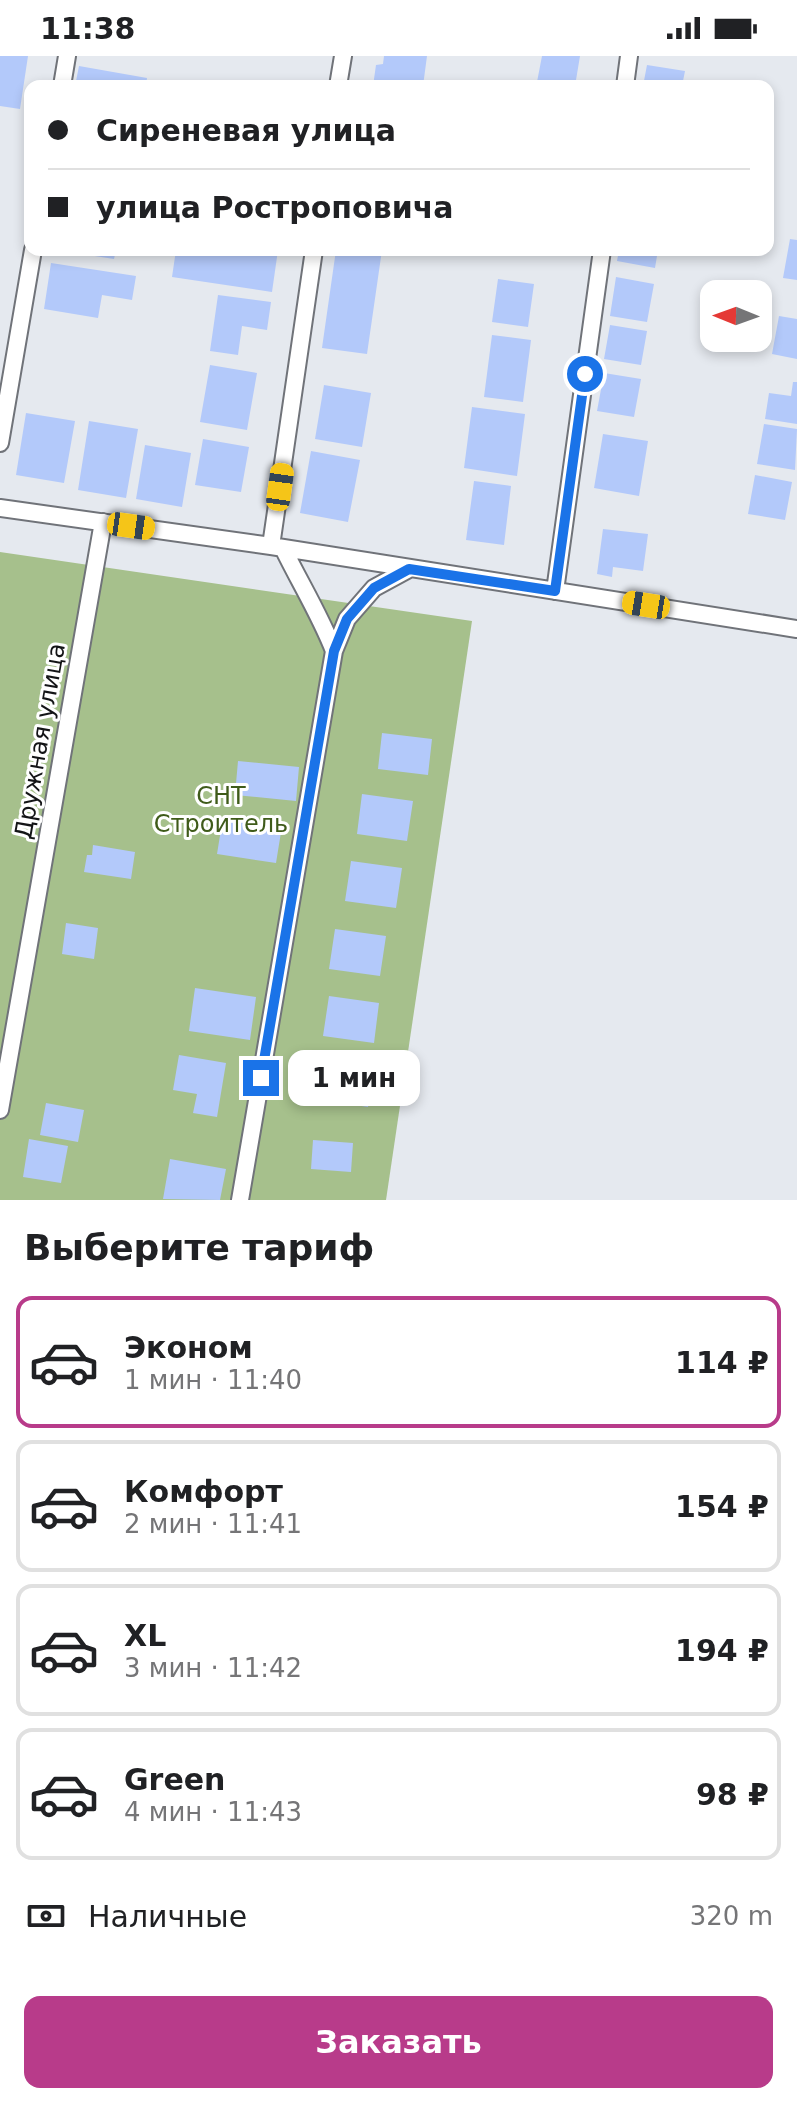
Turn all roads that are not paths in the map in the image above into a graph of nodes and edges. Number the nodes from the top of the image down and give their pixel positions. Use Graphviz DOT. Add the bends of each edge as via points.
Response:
graph roads {
  1 [pos="67,56"];
  2 [pos="343,56"];
  3 [pos="629,56"];
  4 [pos="63,80"];
  5 [pos="339,80"];
  6 [pos="626,80"];
  7 [pos="32,256"];
  8 [pos="313,256"];
  9 [pos="601,256"];
  10 [pos="0,443"];
  11 [pos="0,508"];
  12 [pos="103,522"];
  13 [pos="277,547"];
  14 [pos="409,569"];
  15 [pos="555,591"];
  16 [pos="797,629"];
  17 [pos="334,651"];
  18 [pos="0,1110"];
  19 [pos="240,1200"];
  1 -- 4 [label="street"];
  2 -- 5 [label="street"];
  3 -- 6 [label="street"];
  7 -- 10 [label="street"];
  8 -- 13 [label="street"];
  9 -- 15 [label="street"];
  11 -- 12 [label="street"];
  12 -- 13 [label="street"];
  12 -- 18 [label="street, Дружная улица"];
  13 -- 14 [label="street"];
  13 -- 17 [label="street"];
  14 -- 15 [label="street"];
  14 -- 17 [label="street" via="374,588 347,619"];
  15 -- 16 [label="street"];
  17 -- 19 [label="street"];
}
